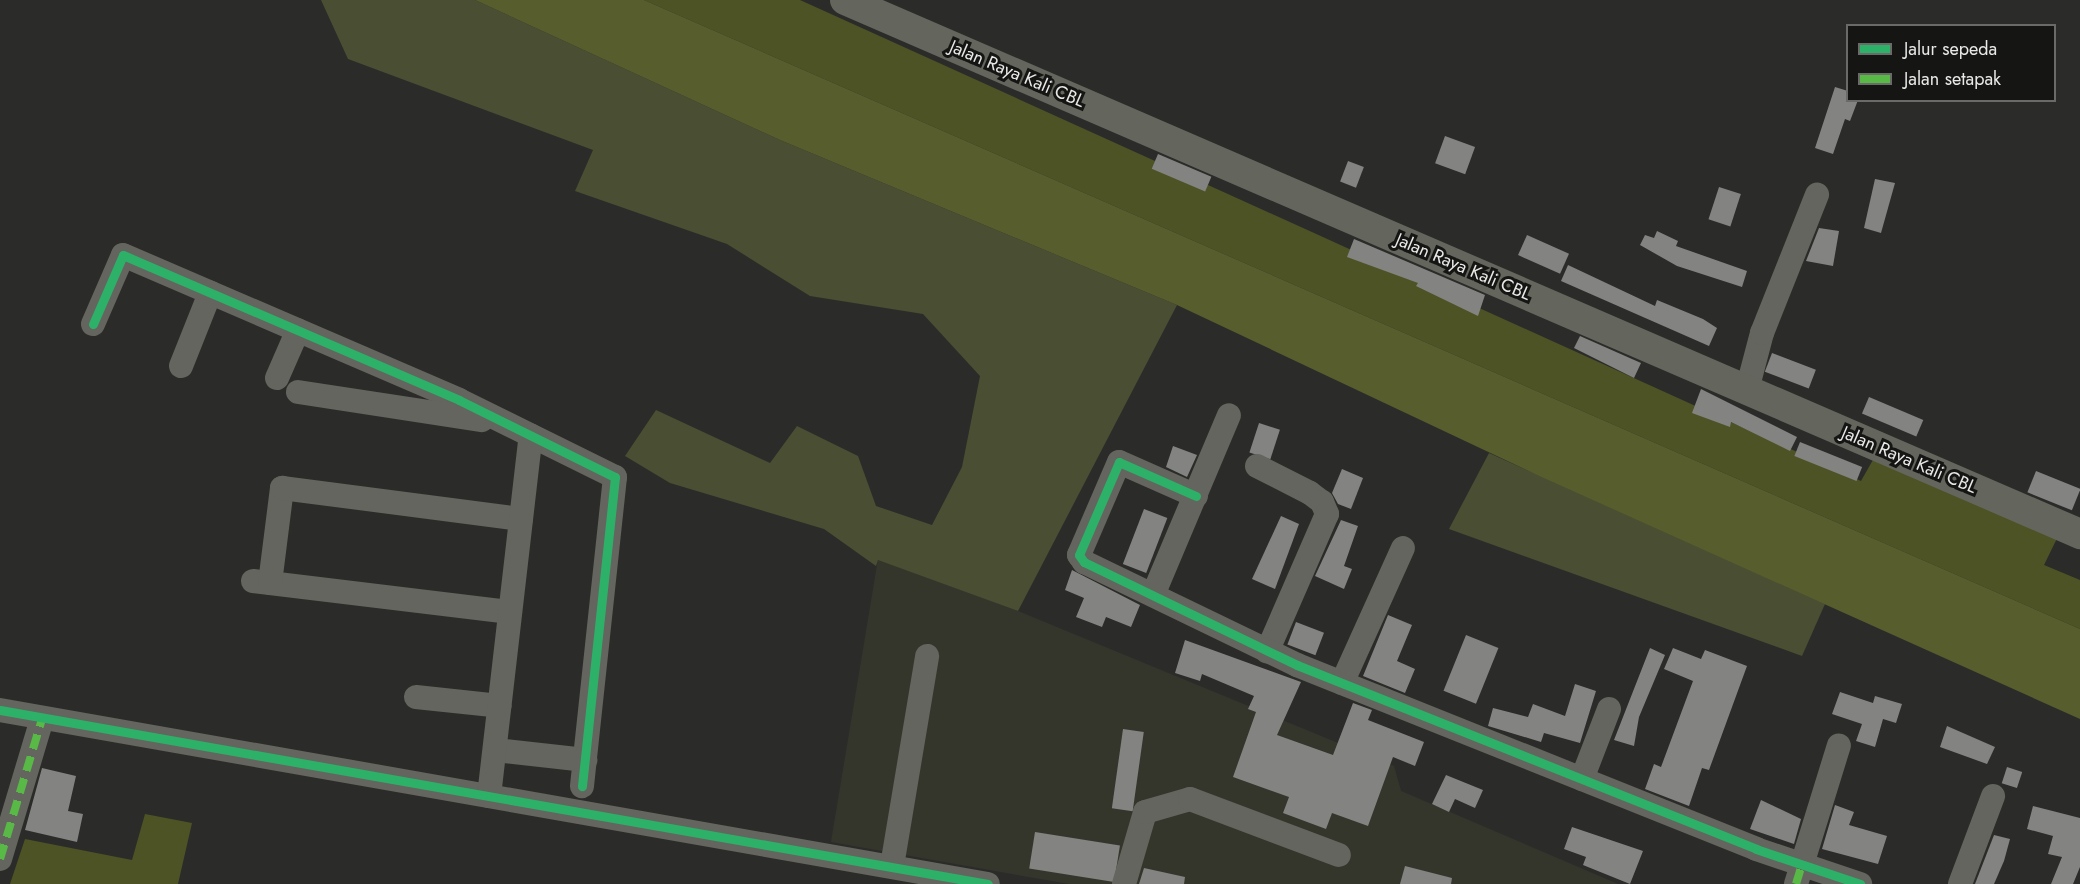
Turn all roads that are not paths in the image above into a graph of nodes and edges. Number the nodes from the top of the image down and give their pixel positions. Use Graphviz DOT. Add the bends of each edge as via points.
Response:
graph roads {
  1 [pos="845,0"];
  2 [pos="1817,195"];
  3 [pos="210,293"];
  4 [pos="93,324"];
  5 [pos="298,330"];
  6 [pos="181,366"];
  7 [pos="277,378"];
  8 [pos="1747,390"];
  9 [pos="297,392"];
  10 [pos="1229,415"];
  11 [pos="507,423"];
  12 [pos="531,435"];
  13 [pos="1257,466"];
  14 [pos="1196,496"];
  15 [pos="521,519"];
  16 [pos="2079,532"];
  17 [pos="1403,548"];
  18 [pos="1153,596"];
  19 [pos="510,612"];
  20 [pos="1267,652"];
  21 [pos="927,656"];
  22 [pos="1342,683"];
  23 [pos="416,697"];
  24 [pos="500,706"];
  25 [pos="1609,709"];
  26 [pos="0,710"];
  27 [pos="42,719"];
  28 [pos="1839,745"];
  29 [pos="495,750"];
  30 [pos="585,760"];
  31 [pos="1582,779"];
  32 [pos="582,786"];
  33 [pos="489,796"];
  34 [pos="1993,796"];
  35 [pos="1339,855"];
  36 [pos="0,860"];
  37 [pos="892,866"];
  38 [pos="1799,874"];
  39 [pos="988,884"];
  40 [pos="1124,884"];
  41 [pos="1860,884"];
  42 [pos="1960,884"];
  1 -- 8 [label="main road, Jalan Raya Kali CBL"];
  2 -- 8 [label="street" via="1762,333"];
  3 -- 4 [label="street" via="123,255"];
  3 -- 5 [label="street"];
  3 -- 6 [label="street"];
  5 -- 7 [label="street"];
  5 -- 11 [label="street"];
  8 -- 16 [label="main road, Jalan Raya Kali CBL"];
  9 -- 11 [label="street"];
  10 -- 14 [label="street"];
  11 -- 12 [label="street"];
  12 -- 15 [label="street"];
  12 -- 30 [label="street" via="615,477"];
  13 -- 20 [label="street" via="1310,493 1322,502 1327,514"];
  14 -- 18 [label="street"];
  14 -- 18 [label="street" via="1119,462 1079,548 1084,562"];
  15 -- 19 [label="street"];
  15 -- 19 [label="street" via="282,488 262,582"];
  17 -- 22 [label="street"];
  18 -- 20 [label="street"];
  19 -- 24 [label="street"];
  20 -- 22 [label="street"];
  21 -- 37 [label="street"];
  22 -- 31 [label="street"];
  23 -- 24 [label="street"];
  24 -- 29 [label="street"];
  25 -- 31 [label="street"];
  26 -- 27 [label="street"];
  27 -- 33 [label="street"];
  27 -- 36 [label="street"];
  28 -- 38 [label="street"];
  29 -- 30 [label="street"];
  29 -- 33 [label="street"];
  30 -- 32 [label="street"];
  31 -- 38 [label="street"];
  33 -- 37 [label="street"];
  34 -- 42 [label="street"];
  35 -- 40 [label="street" via="1190,799 1145,812"];
  37 -- 39 [label="street"];
  38 -- 41 [label="street"];
}
